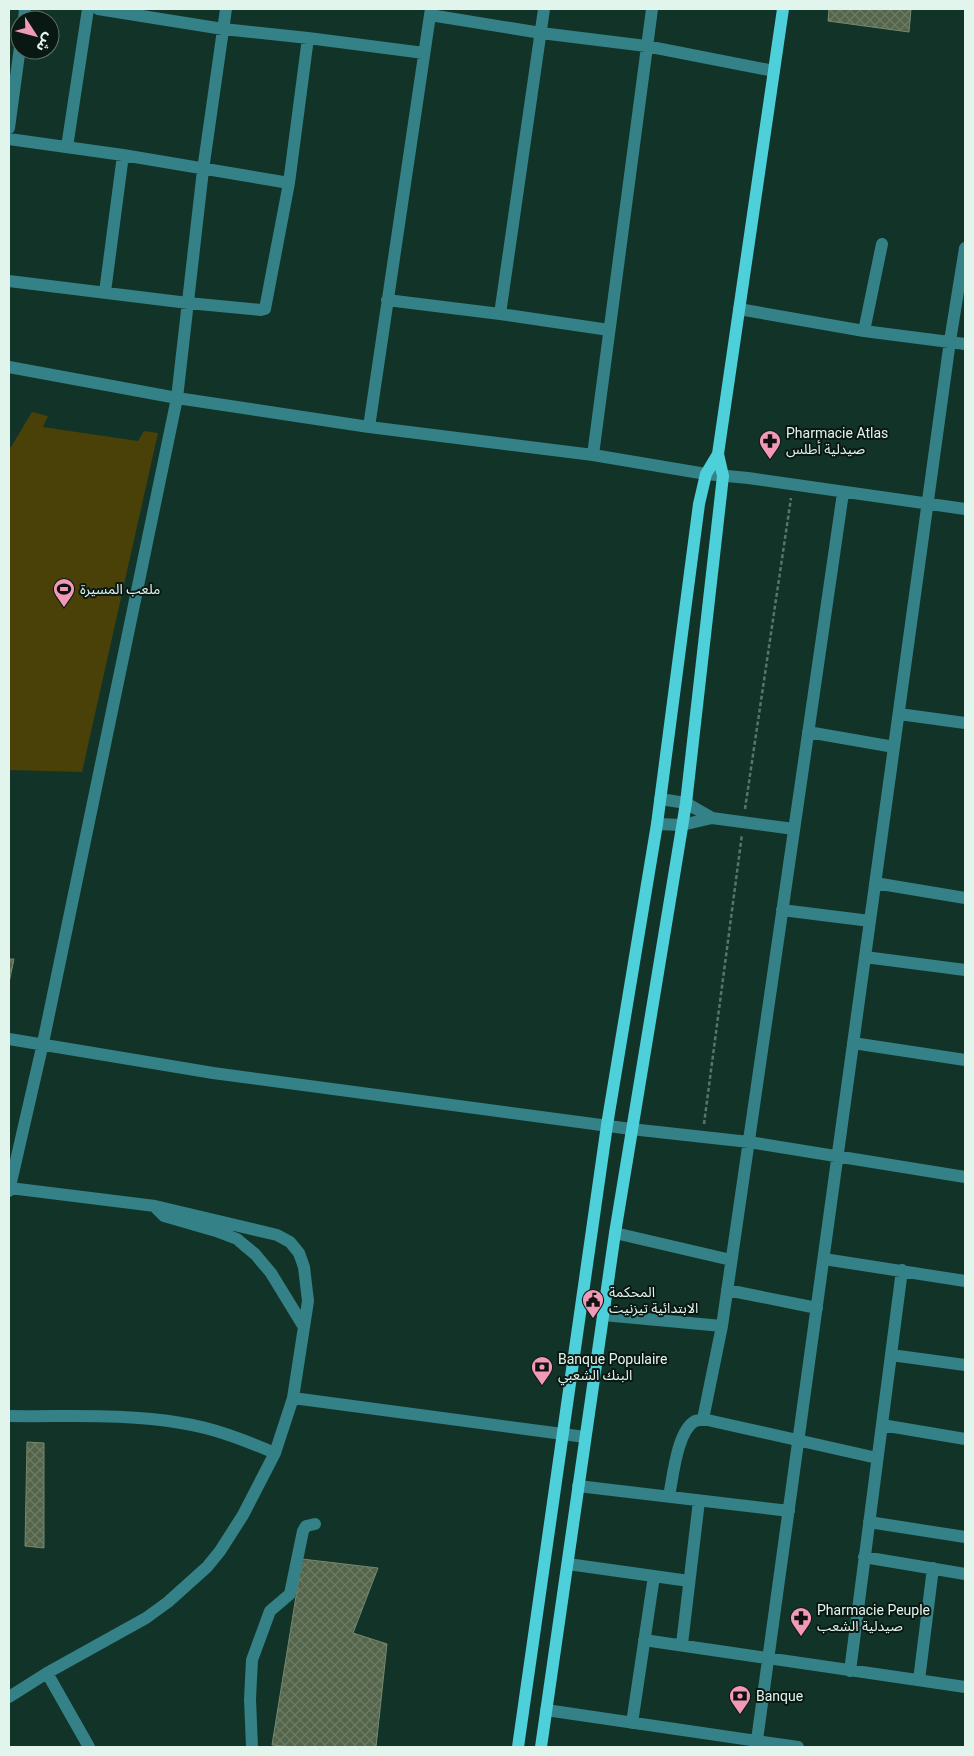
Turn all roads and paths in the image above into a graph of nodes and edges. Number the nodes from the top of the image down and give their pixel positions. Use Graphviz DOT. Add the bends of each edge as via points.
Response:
graph roads {
  1 [pos="88,9"];
  2 [pos="98,9"];
  3 [pos="226,9"];
  4 [pos="544,9"];
  5 [pos="652,9"];
  6 [pos="783,9"];
  7 [pos="430,12"];
  8 [pos="223,29"];
  9 [pos="540,33"];
  10 [pos="308,38"];
  11 [pos="646,46"];
  12 [pos="424,53"];
  13 [pos="18,60"];
  14 [pos="774,71"];
  15 [pos="9,128"];
  16 [pos="9,139"];
  17 [pos="67,147"];
  18 [pos="123,155"];
  19 [pos="203,170"];
  20 [pos="289,183"];
  21 [pos="882,244"];
  22 [pos="965,248"];
  23 [pos="9,281"];
  24 [pos="105,292"];
  25 [pos="387,300"];
  26 [pos="188,304"];
  27 [pos="739,309"];
  28 [pos="500,314"];
  29 [pos="609,330"];
  30 [pos="864,330"];
  31 [pos="950,341"];
  32 [pos="965,344"];
  33 [pos="9,367"];
  34 [pos="177,398"];
  35 [pos="368,427"];
  36 [pos="718,454"];
  37 [pos="593,455"];
  38 [pos="706,474"];
  39 [pos="723,476"];
  40 [pos="843,493"];
  41 [pos="928,504"];
  42 [pos="965,509"];
  43 [pos="899,714"];
  44 [pos="965,723"];
  45 [pos="808,732"];
  46 [pos="894,747"];
  47 [pos="660,799"];
  48 [pos="686,802"];
  49 [pos="712,818"];
  50 [pos="657,824"];
  51 [pos="682,825"];
  52 [pos="794,829"];
  53 [pos="876,883"];
  54 [pos="965,898"];
  55 [pos="782,910"];
  56 [pos="870,921"];
  57 [pos="865,957"];
  58 [pos="965,970"];
  59 [pos="9,1038"];
  60 [pos="43,1043"];
  61 [pos="853,1043"];
  62 [pos="965,1060"];
  63 [pos="607,1126"];
  64 [pos="631,1129"];
  65 [pos="749,1142"];
  66 [pos="838,1157"];
  67 [pos="965,1177"];
  68 [pos="9,1190"];
  69 [pos="155,1206"];
  70 [pos="243,1226"];
  71 [pos="615,1233"];
  72 [pos="237,1240"];
  73 [pos="824,1258"];
  74 [pos="732,1260"];
  75 [pos="902,1270"];
  76 [pos="965,1281"];
  77 [pos="727,1290"];
  78 [pos="817,1308"];
  79 [pos="603,1315"];
  80 [pos="722,1326"];
  81 [pos="304,1327"];
  82 [pos="891,1356"];
  83 [pos="965,1365"];
  84 [pos="293,1398"];
  85 [pos="9,1416"];
  86 [pos="703,1419"];
  87 [pos="882,1425"];
  88 [pos="562,1435"];
  89 [pos="585,1437"];
  90 [pos="965,1439"];
  91 [pos="799,1442"];
  92 [pos="275,1453"];
  93 [pos="878,1458"];
  94 [pos="578,1486"];
  95 [pos="669,1496"];
  96 [pos="699,1501"];
  97 [pos="789,1511"];
  98 [pos="869,1522"];
  99 [pos="315,1524"];
  100 [pos="965,1538"];
  101 [pos="864,1557"];
  102 [pos="568,1564"];
  103 [pos="933,1568"];
  104 [pos="965,1574"];
  105 [pos="654,1576"];
  106 [pos="690,1581"];
  107 [pos="644,1640"];
  108 [pos="682,1644"];
  109 [pos="769,1658"];
  110 [pos="530,1666"];
  111 [pos="552,1668"];
  112 [pos="850,1671"];
  113 [pos="47,1673"];
  114 [pos="919,1680"];
  115 [pos="965,1687"];
  116 [pos="9,1697"];
  117 [pos="546,1710"];
  118 [pos="632,1723"];
  119 [pos="519,1743"];
  120 [pos="542,1744"];
  121 [pos="757,1744"];
  122 [pos="88,1747"];
  123 [pos="252,1747"];
  124 [pos="798,1747"];
  1 -- 17 [label="street"];
  2 -- 8 [label="street"];
  3 -- 8 [label="street"];
  4 -- 9 [label="street"];
  5 -- 11 [label="street"];
  6 -- 14 [label="main road"];
  7 -- 9 [label="street"];
  7 -- 12 [label="street"];
  8 -- 10 [label="street"];
  8 -- 19 [label="street"];
  9 -- 11 [label="street"];
  9 -- 28 [label="street"];
  10 -- 12 [label="street"];
  10 -- 20 [label="street"];
  11 -- 14 [label="street"];
  11 -- 29 [label="street"];
  12 -- 25 [label="street"];
  13 -- 15 [label="street"];
  14 -- 27 [label="main road"];
  16 -- 17 [label="street"];
  17 -- 18 [label="street"];
  18 -- 19 [label="street"];
  18 -- 24 [label="street"];
  19 -- 20 [label="street"];
  19 -- 26 [label="street"];
  20 -- 26 [label="street" via="265,308"];
  21 -- 30 [label="street"];
  22 -- 31 [label="street"];
  23 -- 24 [label="street"];
  24 -- 26 [label="street"];
  25 -- 28 [label="street"];
  25 -- 35 [label="street"];
  26 -- 34 [label="street"];
  27 -- 30 [label="street"];
  27 -- 36 [label="main road"];
  28 -- 29 [label="street"];
  29 -- 37 [label="street"];
  30 -- 31 [label="street"];
  31 -- 32 [label="street"];
  31 -- 41 [label="street"];
  33 -- 34 [label="street"];
  34 -- 35 [label="street"];
  34 -- 60 [label="street"];
  35 -- 37 [label="street"];
  36 -- 38 [label="main road"];
  36 -- 39 [label="main road"];
  37 -- 38 [label="street"];
  38 -- 39 [label="street"];
  38 -- 47 [label="main road" via="699,504"];
  39 -- 40 [label="street"];
  39 -- 48 [label="main road"];
  40 -- 41 [label="street"];
  40 -- 45 [label="street"];
  41 -- 42 [label="street"];
  41 -- 43 [label="street"];
  43 -- 44 [label="street"];
  43 -- 46 [label="street"];
  45 -- 46 [label="street"];
  45 -- 52 [label="street"];
  46 -- 53 [label="street"];
  47 -- 48 [label="street"];
  47 -- 50 [label="main road"];
  48 -- 49 [label="street"];
  48 -- 51 [label="main road"];
  49 -- 51 [label="street"];
  49 -- 52 [label="street"];
  50 -- 51 [label="street"];
  50 -- 63 [label="main road"];
  51 -- 64 [label="main road"];
  52 -- 55 [label="street"];
  53 -- 54 [label="street"];
  53 -- 56 [label="street"];
  55 -- 56 [label="street"];
  55 -- 65 [label="street"];
  56 -- 57 [label="street"];
  57 -- 58 [label="street"];
  57 -- 61 [label="street"];
  59 -- 60 [label="street"];
  60 -- 63 [label="street" via="213,1073"];
  60 -- 68 [label="street"];
  61 -- 62 [label="street"];
  61 -- 66 [label="street"];
  63 -- 64 [label="street"];
  63 -- 88 [label="main road"];
  64 -- 65 [label="street"];
  64 -- 71 [label="main road"];
  65 -- 66 [label="street"];
  65 -- 74 [label="street"];
  66 -- 67 [label="street"];
  66 -- 73 [label="street"];
  68 -- 69 [label="street"];
  69 -- 70 [label="street"];
  69 -- 72 [label="street" via="164,1216"];
  70 -- 72 [label="street"];
  70 -- 81 [label="street" via="277,1235 290,1242 298,1253 304,1267 308,1300"];
  71 -- 74 [label="street"];
  71 -- 79 [label="main road"];
  72 -- 81 [label="street" via="271,1273"];
  73 -- 75 [label="street"];
  73 -- 78 [label="street"];
  74 -- 77 [label="street"];
  75 -- 76 [label="street"];
  75 -- 82 [label="street"];
  77 -- 78 [label="street"];
  77 -- 80 [label="street"];
  78 -- 91 [label="street"];
  79 -- 80 [label="street"];
  79 -- 89 [label="main road"];
  80 -- 86 [label="street"];
  81 -- 84 [label="street"];
  82 -- 83 [label="street"];
  82 -- 87 [label="street"];
  84 -- 88 [label="street"];
  84 -- 92 [label="street"];
  85 -- 92 [label="street" via="122,1417 180,1422 232,1435"];
  86 -- 91 [label="street"];
  86 -- 95 [label="street" via="695,1421 678,1449"];
  87 -- 90 [label="street"];
  87 -- 93 [label="street"];
  88 -- 89 [label="street"];
  88 -- 110 [label="main road"];
  89 -- 94 [label="main road"];
  91 -- 93 [label="street"];
  91 -- 97 [label="street"];
  92 -- 113 [label="street" via="220,1551 207,1567 146,1618"];
  93 -- 98 [label="street"];
  94 -- 95 [label="street"];
  94 -- 102 [label="main road"];
  95 -- 96 [label="street"];
  96 -- 97 [label="street"];
  96 -- 106 [label="street"];
  97 -- 109 [label="street"];
  98 -- 100 [label="street"];
  98 -- 101 [label="street"];
  99 -- 123 [label="street" via="306,1526 303,1531 290,1594 270,1611 252,1660"];
  101 -- 103 [label="street"];
  101 -- 112 [label="street"];
  102 -- 105 [label="street"];
  102 -- 111 [label="main road"];
  103 -- 104 [label="street"];
  103 -- 114 [label="street"];
  105 -- 106 [label="street"];
  105 -- 107 [label="street"];
  106 -- 108 [label="street"];
  107 -- 108 [label="street"];
  107 -- 118 [label="street"];
  108 -- 109 [label="street"];
  109 -- 112 [label="street"];
  109 -- 121 [label="street"];
  110 -- 111 [label="main road"];
  110 -- 119 [label="main road"];
  111 -- 117 [label="main road"];
  112 -- 114 [label="street"];
  113 -- 116 [label="street"];
  113 -- 122 [label="street"];
  114 -- 115 [label="street"];
  117 -- 118 [label="street"];
  117 -- 120 [label="main road"];
  118 -- 121 [label="street"];
  119 -- 120 [label="main road"];
  121 -- 124 [label="street"];
}
